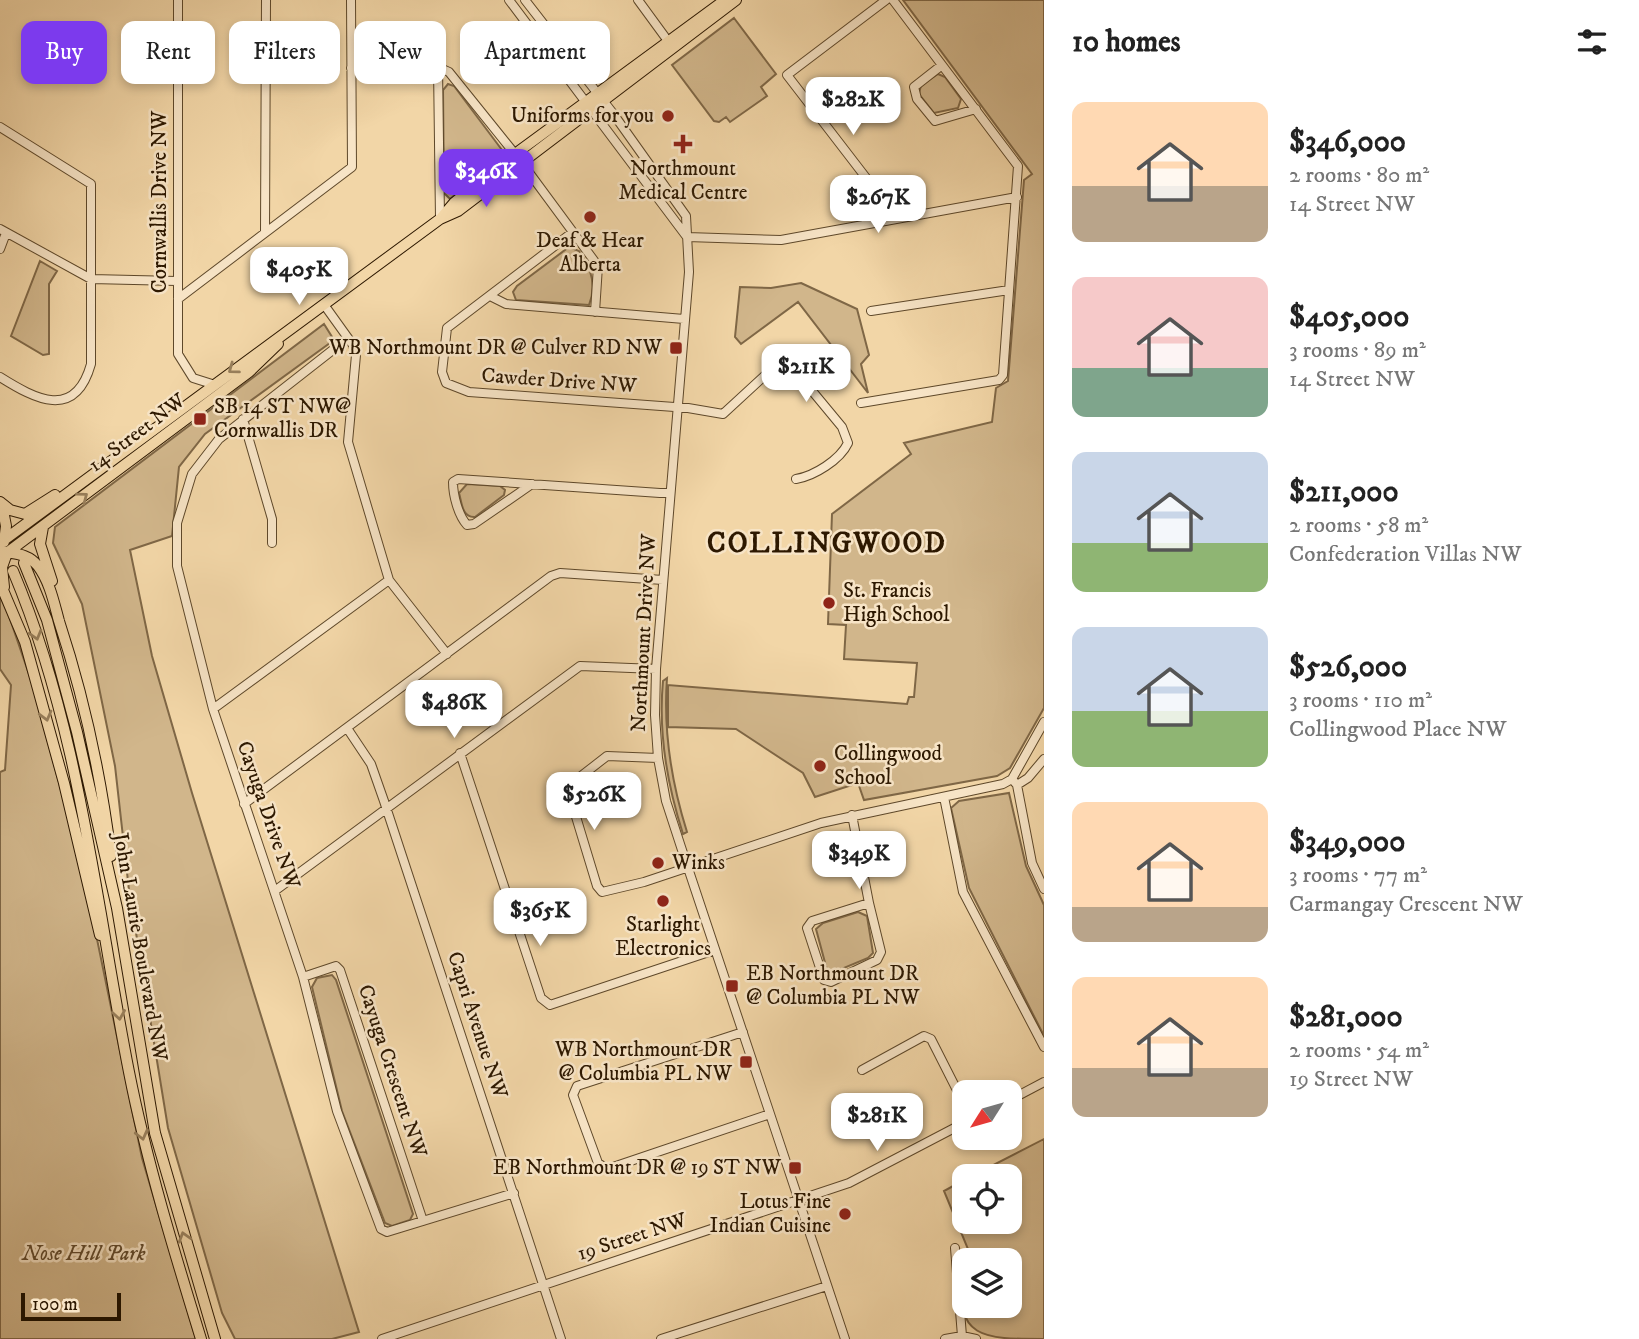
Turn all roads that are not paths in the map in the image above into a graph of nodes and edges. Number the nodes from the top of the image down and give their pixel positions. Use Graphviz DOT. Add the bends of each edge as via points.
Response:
graph roads {
  1 [pos="178,0"];
  2 [pos="266,0"];
  3 [pos="351,0"];
  4 [pos="509,0"];
  5 [pos="525,0"];
  6 [pos="638,0"];
  7 [pos="725,0"];
  8 [pos="736,0"];
  9 [pos="886,0"];
  10 [pos="896,3"];
  11 [pos="668,41"];
  12 [pos="942,65"];
  13 [pos="351,68"];
  14 [pos="446,72"];
  15 [pos="438,84"];
  16 [pos="600,96"];
  17 [pos="589,105"];
  18 [pos="976,109"];
  19 [pos="0,127"];
  20 [pos="514,154"];
  21 [pos="522,163"];
  22 [pos="1017,198"];
  23 [pos="897,218"];
  24 [pos="440,219"];
  25 [pos="3,231"];
  26 [pos="265,232"];
  27 [pos="573,232"];
  28 [pos="687,237"];
  29 [pos="0,249"];
  30 [pos="91,279"];
  31 [pos="177,281"];
  32 [pos="1009,290"];
  33 [pos="492,297"];
  34 [pos="178,299"];
  35 [pos="325,306"];
  36 [pos="871,311"];
  37 [pos="595,312"];
  38 [pos="684,319"];
  39 [pos="290,332"];
  40 [pos="348,338"];
  41 [pos="0,377"];
  42 [pos="212,384"];
  43 [pos="861,403"];
  44 [pos="676,408"];
  45 [pos="243,419"];
  46 [pos="103,466"];
  47 [pos="796,479"];
  48 [pos="532,484"];
  49 [pos="670,493"];
  50 [pos="1,503"];
  51 [pos="43,527"];
  52 [pos="272,543"];
  53 [pos="5,545"];
  54 [pos="24,563"];
  55 [pos="13,571"];
  56 [pos="389,580"];
  57 [pos="663,580"];
  58 [pos="2,585"];
  59 [pos="447,654"];
  60 [pos="73,662"];
  61 [pos="656,669"];
  62 [pos="214,709"];
  63 [pos="1044,722"];
  64 [pos="347,728"];
  65 [pos="460,754"];
  66 [pos="658,758"];
  67 [pos="1044,759"];
  68 [pos="1014,782"];
  69 [pos="944,797"];
  70 [pos="244,804"];
  71 [pos="387,809"];
  72 [pos="852,815"];
  73 [pos="687,867"];
  74 [pos="1044,889"];
  75 [pos="276,890"];
  76 [pos="869,903"];
  77 [pos="117,908"];
  78 [pos="715,950"];
  79 [pos="110,962"];
  80 [pos="303,977"];
  81 [pos="743,1032"];
  82 [pos="1044,1047"];
  83 [pos="862,1070"];
  84 [pos="952,1081"];
  85 [pos="1044,1082"];
  86 [pos="1022,1094"];
  87 [pos="770,1114"];
  88 [pos="952,1129"];
  89 [pos="514,1193"];
  90 [pos="799,1201"];
  91 [pos="423,1222"];
  92 [pos="544,1284"];
  93 [pos="827,1286"];
  94 [pos="961,1318"];
  95 [pos="962,1336"];
  96 [pos="201,1339"];
  97 [pos="217,1339"];
  98 [pos="382,1339"];
  99 [pos="561,1339"];
  100 [pos="661,1339"];
  101 [pos="845,1339"];
  102 [pos="945,1339"];
  103 [pos="976,1339"];
  1 -- 31 [label="street, Cornwallis Drive NW"];
  2 -- 26 [label="street"];
  3 -- 13 [label="street"];
  4 -- 17 [label="street"];
  5 -- 16 [label="street, Northmount Drive NW"];
  6 -- 11 [label="street"];
  7 -- 11 [label="main road, 14 Street NW"];
  8 -- 16 [label="main road, 14 Street NW"];
  9 -- 23 [label="street" via="787,75"];
  10 -- 12 [label="street"];
  11 -- 16 [label="main road, 14 Street NW"];
  12 -- 18 [label="street"];
  12 -- 18 [label="street" via="914,87 923,109 935,121"];
  13 -- 26 [label="street" via="352,167"];
  14 -- 20 [label="street" via="456,78"];
  15 -- 24 [label="street"];
  16 -- 17 [label="main road, 14 Street NW"];
  16 -- 28 [label="street, Northmount Drive NW" via="686,216"];
  17 -- 20 [label="main road, 14 Street NW"];
  17 -- 21 [label="main road, 14 Street NW"];
  17 -- 28 [label="street"];
  18 -- 22 [label="street" via="1018,166"];
  19 -- 30 [label="street" via="91,184"];
  20 -- 24 [label="main road, 14 Street NW"];
  21 -- 24 [label="main road, 14 Street NW" via="458,211"];
  21 -- 27 [label="street"];
  22 -- 23 [label="street"];
  22 -- 32 [label="street"];
  23 -- 28 [label="street" via="781,240"];
  24 -- 35 [label="main road, 14 Street NW"];
  25 -- 29 [label="street"];
  25 -- 30 [label="street"];
  26 -- 34 [label="street"];
  27 -- 33 [label="street, Cawder Drive NW"];
  27 -- 37 [label="street" via="598,266"];
  28 -- 38 [label="street, Northmount Drive NW"];
  30 -- 31 [label="street"];
  30 -- 41 [label="street" via="91,364 79,389 67,398 40,400"];
  31 -- 34 [label="street, Cornwallis Drive NW"];
  32 -- 36 [label="street"];
  32 -- 43 [label="street" via="999,380"];
  33 -- 37 [label="street" via="506,304"];
  33 -- 44 [label="street, Cawder Drive NW" via="447,328 442,372 446,383 456,389"];
  34 -- 42 [label="street, Cornwallis Drive NW" via="178,354 193,378"];
  35 -- 39 [label="main road, 14 Street NW"];
  35 -- 40 [label="street"];
  37 -- 38 [label="street"];
  38 -- 44 [label="street, Northmount Drive NW"];
  39 -- 42 [label="main road, 14 Street NW, one-way"];
  51 -- 39 [label="main road, 14 Street NW, one-way" via="249,372"];
  40 -- 45 [label="street, Cayuga Drive NW"];
  40 -- 56 [label="street" via="356,355 348,442"];
  42 -- 46 [label="main road, 14 Street NW"];
  44 -- 47 [label="street" via="729,412 775,367 783,363 794,366 842,427 848,443 844,451 808,477"];
  44 -- 49 [label="street, Northmount Drive NW"];
  45 -- 52 [label="street" via="272,519"];
  45 -- 62 [label="street, Cayuga Drive NW" via="219,439 192,474 177,523 177,566"];
  46 -- 50 [label="main road" via="25,514"];
  46 -- 53 [label="main road, 14 Street NW"];
  48 -- 48 [label="street" via="467,525 453,488 458,479"];
  48 -- 49 [label="street"];
  49 -- 57 [label="street, Northmount Drive NW"];
  50 -- 53 [label="main road"];
  51 -- 53 [label="main road, 14 Street NW"];
  51 -- 60 [label="main road" via="40,544 63,609"];
  53 -- 58 [label="main road"];
  53 -- 60 [label="main road" via="39,567"];
  54 -- 77 [label="main road, John Laurie Boulevard NW" via="55,648"];
  55 -- 79 [label="main road, John Laurie Boulevard NW, one-way" via="59,715 101,901"];
  56 -- 59 [label="street"];
  56 -- 62 [label="street"];
  57 -- 59 [label="street" via="551,576"];
  57 -- 61 [label="street, Northmount Drive NW"];
  58 -- 79 [label="main road, one-way" via="25,642 100,938"];
  59 -- 64 [label="street"];
  60 -- 77 [label="main road" via="88,723"];
  61 -- 65 [label="street" via="580,666"];
  61 -- 66 [label="street, Northmount Drive NW"];
  62 -- 70 [label="street, Cayuga Drive NW"];
  63 -- 68 [label="street"];
  64 -- 70 [label="street"];
  64 -- 71 [label="street, Capri Avenue NW" via="371,764"];
  65 -- 71 [label="street"];
  65 -- 78 [label="street" via="541,998 550,1005"];
  66 -- 73 [label="street, Northmount Drive NW"];
  66 -- 73 [label="street" via="607,755 572,781 566,794 602,892"];
  67 -- 68 [label="street" via="1028,778"];
  68 -- 69 [label="street"];
  68 -- 74 [label="street" via="1032,863"];
  69 -- 72 [label="street"];
  69 -- 82 [label="street" via="963,892"];
  70 -- 75 [label="street, Cayuga Drive NW"];
  71 -- 75 [label="street"];
  71 -- 89 [label="street, Capri Avenue NW"];
  72 -- 73 [label="street"];
  72 -- 76 [label="street"];
  73 -- 78 [label="street, Northmount Drive NW"];
  75 -- 80 [label="street, Cayuga Drive NW"];
  76 -- 76 [label="street" via="812,921 807,928 824,979 831,982 877,960 881,952"];
  97 -- 77 [label="main road, John Laurie Boulevard NW, one-way" via="172,1197 149,1103"];
  78 -- 81 [label="street, Northmount Drive NW"];
  79 -- 96 [label="main road, John Laurie Boulevard NW, one-way" via="142,1135"];
  80 -- 91 [label="street, Cayuga Crescent NW" via="336,966 340,970"];
  80 -- 91 [label="street, Cayuga Drive NW" via="337,1111 381,1229 387,1233"];
  81 -- 87 [label="street, Northmount Drive NW"];
  81 -- 87 [label="street" via="577,1086 573,1095 598,1163 607,1169"];
  83 -- 84 [label="street" via="924,1036 930,1039"];
  85 -- 86 [label="street"];
  87 -- 90 [label="street, Northmount Drive NW"];
  88 -- 90 [label="street, 19 Street NW" via="849,1183"];
  89 -- 91 [label="street, Cayuga Drive NW"];
  89 -- 92 [label="street, Capri Avenue NW"];
  90 -- 92 [label="street, 19 Street NW"];
  90 -- 93 [label="street, Northmount Drive NW"];
  92 -- 98 [label="street, 19 Street NW"];
  92 -- 99 [label="street, Capri Avenue NW"];
  93 -- 100 [label="street"];
  93 -- 101 [label="street, Northmount Drive NW"];
  94 -- 95 [label="street"];
  95 -- 102 [label="street"];
  95 -- 103 [label="street"];
}
